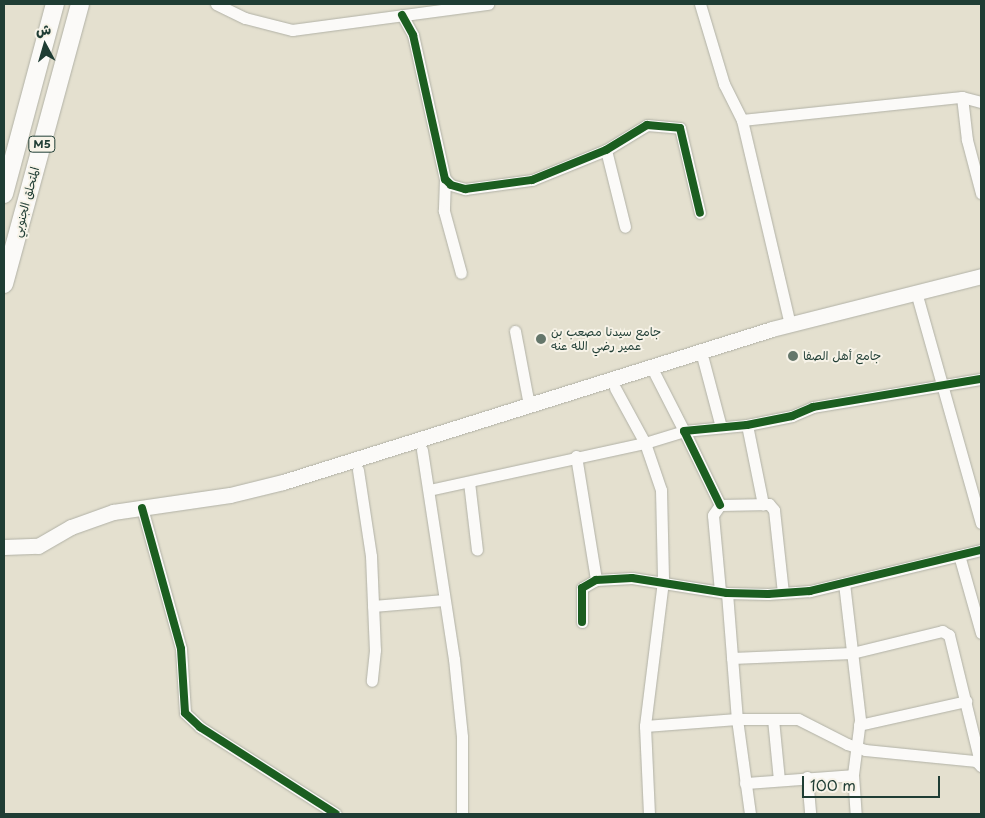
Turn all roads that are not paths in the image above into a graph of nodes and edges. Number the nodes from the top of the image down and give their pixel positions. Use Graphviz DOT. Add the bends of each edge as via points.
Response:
graph roads {
  1 [pos="55,4"];
  2 [pos="80,4"];
  3 [pos="216,4"];
  4 [pos="488,4"];
  5 [pos="700,4"];
  6 [pos="475,5"];
  7 [pos="402,15"];
  8 [pos="962,97"];
  9 [pos="981,102"];
  10 [pos="742,120"];
  11 [pos="606,150"];
  12 [pos="446,179"];
  13 [pos="981,193"];
  14 [pos="4,194"];
  15 [pos="700,213"];
  16 [pos="625,227"];
  17 [pos="461,273"];
  18 [pos="981,276"];
  19 [pos="4,284"];
  20 [pos="981,285"];
  21 [pos="917,296"];
  22 [pos="790,324"];
  23 [pos="515,331"];
  24 [pos="704,359"];
  25 [pos="655,374"];
  26 [pos="981,379"];
  27 [pos="942,384"];
  28 [pos="614,388"];
  29 [pos="529,405"];
  30 [pos="747,425"];
  31 [pos="721,427"];
  32 [pos="684,431"];
  33 [pos="645,443"];
  34 [pos="422,450"];
  35 [pos="576,456"];
  36 [pos="358,470"];
  37 [pos="469,482"];
  38 [pos="429,490"];
  39 [pos="763,504"];
  40 [pos="720,505"];
  41 [pos="143,512"];
  42 [pos="981,523"];
  43 [pos="4,547"];
  44 [pos="477,550"];
  45 [pos="981,550"];
  46 [pos="959,554"];
  47 [pos="596,580"];
  48 [pos="664,581"];
  49 [pos="844,583"];
  50 [pos="724,592"];
  51 [pos="783,593"];
  52 [pos="444,600"];
  53 [pos="373,606"];
  54 [pos="582,622"];
  55 [pos="981,633"];
  56 [pos="852,653"];
  57 [pos="732,658"];
  58 [pos="372,682"];
  59 [pos="966,701"];
  60 [pos="737,719"];
  61 [pos="773,719"];
  62 [pos="859,725"];
  63 [pos="644,726"];
  64 [pos="854,746"];
  65 [pos="981,766"];
  66 [pos="853,775"];
  67 [pos="808,777"];
  68 [pos="779,780"];
  69 [pos="745,783"];
  70 [pos="336,814"];
  71 [pos="462,814"];
  72 [pos="649,814"];
  73 [pos="750,814"];
  74 [pos="810,814"];
  75 [pos="856,814"];
  1 -- 14 [label="highway, المتحلق الجنوبي / M5"];
  2 -- 19 [label="highway, المتحلق الجنوبي / M5"];
  3 -- 7 [label="street" via="244,18 292,30"];
  4 -- 6 [label="street"];
  5 -- 10 [label="street" via="724,84"];
  6 -- 7 [label="street"];
  7 -- 12 [label="street" via="412,35"];
  8 -- 9 [label="street"];
  8 -- 10 [label="street"];
  8 -- 13 [label="street" via="967,140"];
  10 -- 22 [label="street"];
  11 -- 12 [label="street" via="532,180 465,189 451,186"];
  11 -- 15 [label="street" via="648,126 680,128"];
  11 -- 16 [label="street"];
  12 -- 17 [label="street" via="444,211"];
  18 -- 21 [label="main road"];
  20 -- 21 [label="main road"];
  21 -- 22 [label="main road"];
  21 -- 24 [label="main road"];
  21 -- 27 [label="street"];
  22 -- 29 [label="main road"];
  23 -- 29 [label="street"];
  24 -- 25 [label="main road"];
  24 -- 31 [label="street"];
  25 -- 28 [label="main road"];
  25 -- 32 [label="street"];
  26 -- 27 [label="street"];
  27 -- 30 [label="street" via="813,407 792,416"];
  27 -- 42 [label="street"];
  28 -- 33 [label="street"];
  28 -- 34 [label="main road"];
  29 -- 41 [label="main road" via="283,482"];
  30 -- 31 [label="street"];
  30 -- 39 [label="street"];
  31 -- 32 [label="street"];
  32 -- 33 [label="street"];
  32 -- 40 [label="street"];
  33 -- 35 [label="street"];
  33 -- 48 [label="street" via="661,490"];
  34 -- 36 [label="main road"];
  34 -- 38 [label="street"];
  35 -- 37 [label="street"];
  35 -- 47 [label="street"];
  36 -- 41 [label="main road" via="278,492"];
  36 -- 53 [label="street" via="371,556"];
  37 -- 38 [label="street"];
  37 -- 44 [label="street"];
  38 -- 52 [label="street"];
  39 -- 40 [label="street"];
  39 -- 51 [label="street" via="769,504 774,510"];
  40 -- 50 [label="street" via="713,514"];
  41 -- 43 [label="main road" via="84,521 38,546"];
  41 -- 70 [label="street" via="181,649 185,713 200,727"];
  45 -- 46 [label="street"];
  46 -- 49 [label="street"];
  46 -- 55 [label="street"];
  47 -- 48 [label="street"];
  47 -- 54 [label="street" via="582,588"];
  48 -- 50 [label="street"];
  48 -- 63 [label="street"];
  49 -- 51 [label="street"];
  49 -- 56 [label="street"];
  50 -- 51 [label="street"];
  50 -- 57 [label="street"];
  52 -- 53 [label="street"];
  52 -- 71 [label="street" via="462,736"];
  53 -- 58 [label="street" via="375,650"];
  56 -- 57 [label="street"];
  56 -- 59 [label="street" via="942,631 949,635"];
  56 -- 62 [label="street"];
  57 -- 60 [label="street"];
  59 -- 62 [label="street"];
  59 -- 65 [label="street"];
  60 -- 61 [label="street"];
  60 -- 63 [label="street"];
  60 -- 69 [label="street"];
  61 -- 64 [label="street" via="798,718"];
  61 -- 68 [label="street"];
  62 -- 64 [label="street"];
  63 -- 72 [label="street"];
  64 -- 65 [label="street" via="907,756 976,761"];
  64 -- 66 [label="street"];
  66 -- 67 [label="street"];
  66 -- 75 [label="street"];
  67 -- 68 [label="street"];
  67 -- 74 [label="street"];
  68 -- 69 [label="street"];
  69 -- 73 [label="street"];
}
